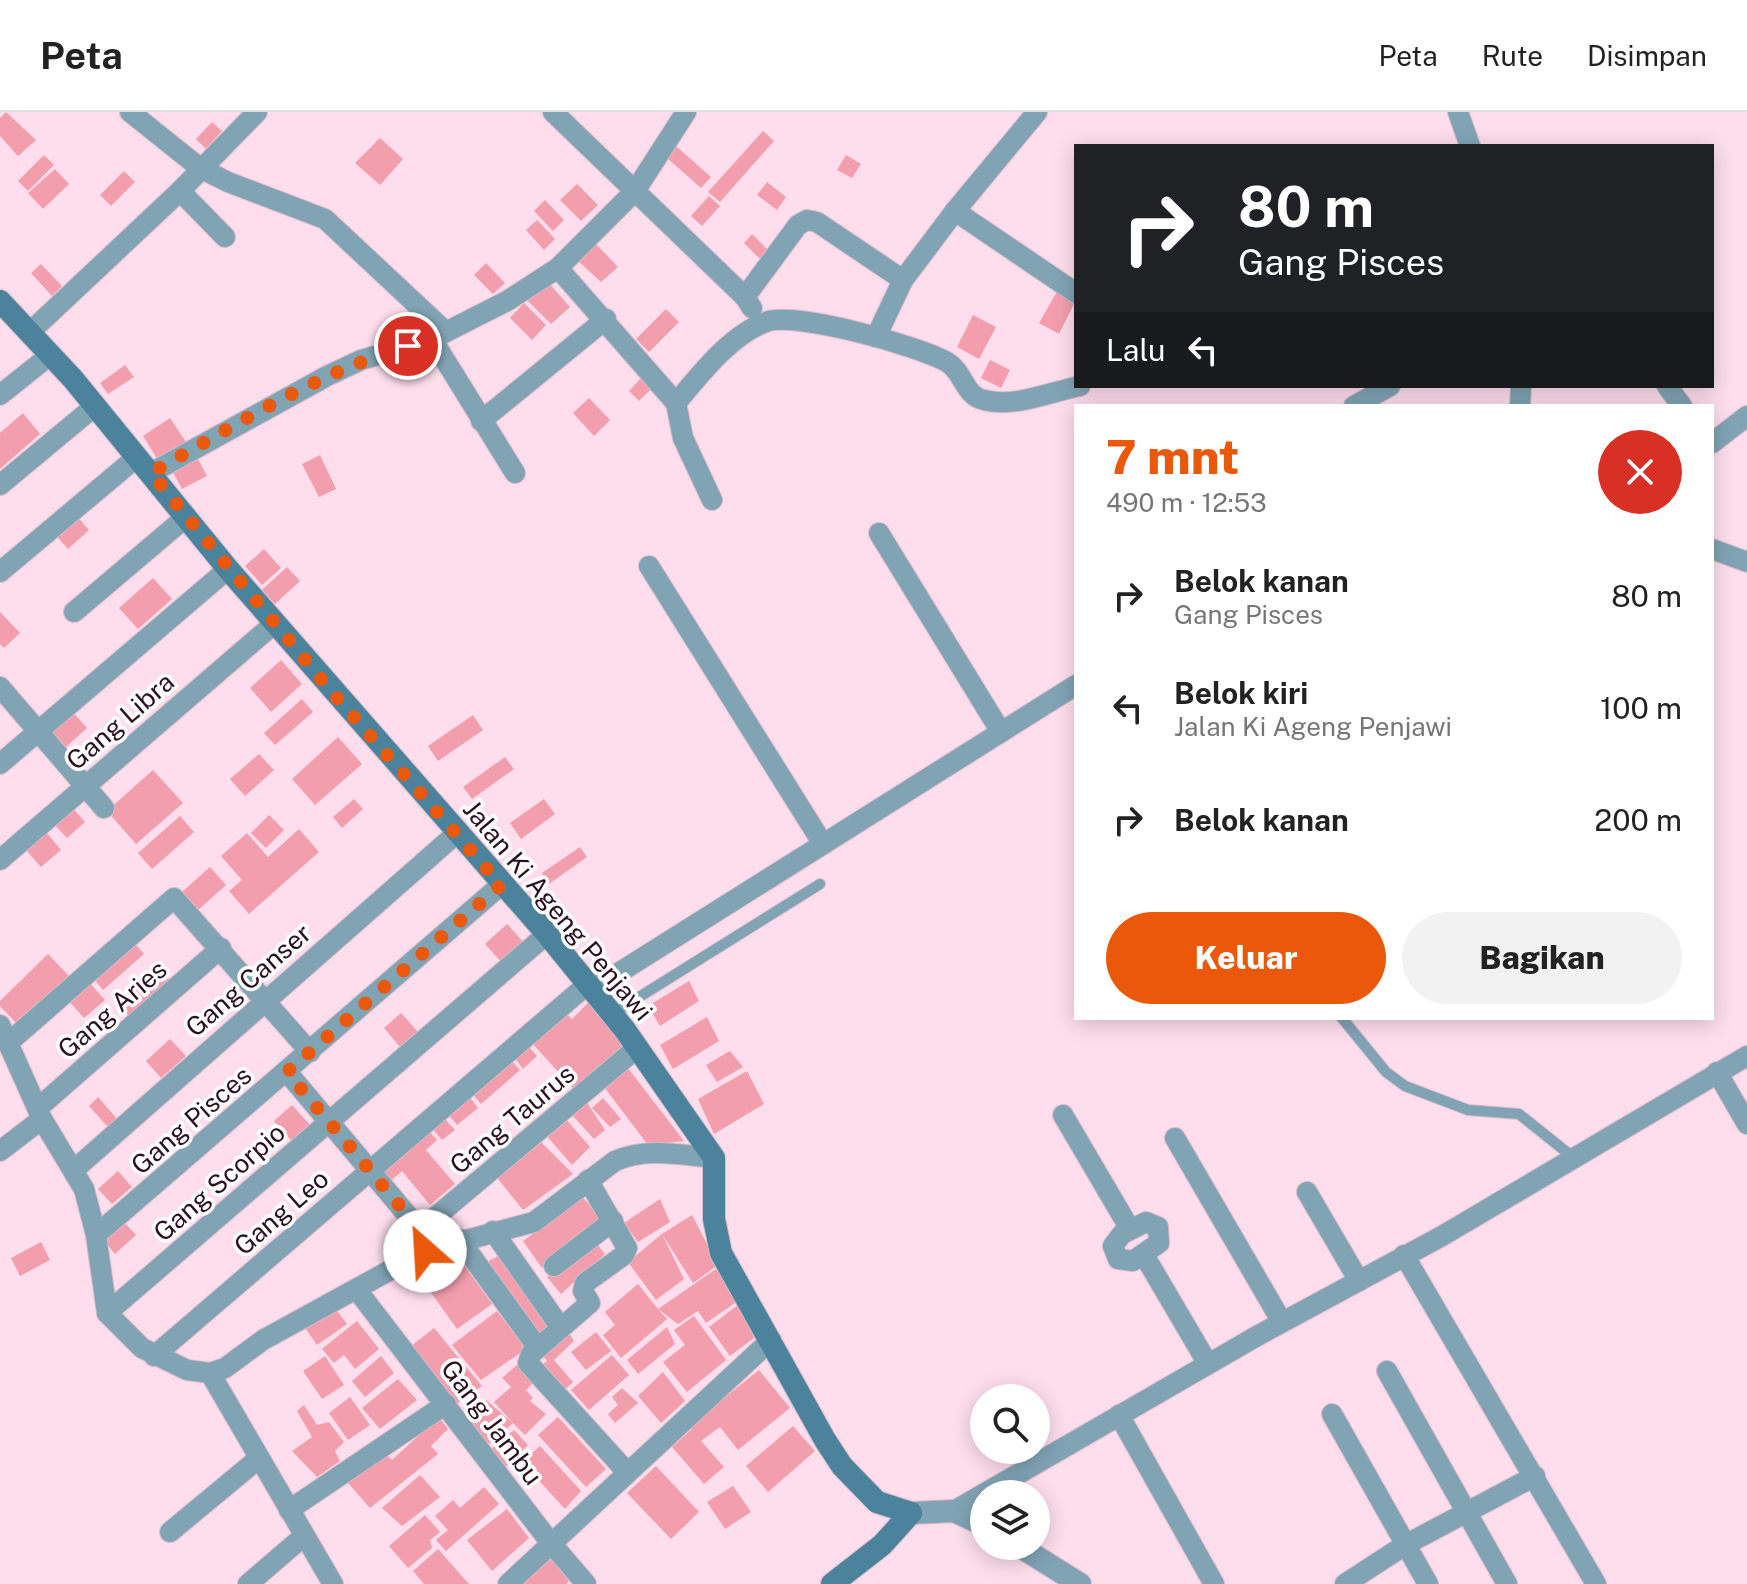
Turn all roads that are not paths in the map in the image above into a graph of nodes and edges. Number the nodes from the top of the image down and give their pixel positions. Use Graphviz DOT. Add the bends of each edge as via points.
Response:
graph roads {
  1 [pos="130,112"];
  2 [pos="257,112"];
  3 [pos="553,112"];
  4 [pos="686,112"];
  5 [pos="1037,112"];
  6 [pos="1458,112"];
  7 [pos="1469,144"];
  8 [pos="200,168"];
  9 [pos="180,191"];
  10 [pos="635,191"];
  11 [pos="955,211"];
  12 [pos="225,237"];
  13 [pos="558,268"];
  14 [pos="903,280"];
  15 [pos="1074,292"];
  16 [pos="745,297"];
  17 [pos="0,301"];
  18 [pos="606,319"];
  19 [pos="762,323"];
  20 [pos="439,336"];
  21 [pos="876,337"];
  22 [pos="39,344"];
  23 [pos="1074,387"];
  24 [pos="1386,388"];
  25 [pos="0,395"];
  26 [pos="676,403"];
  27 [pos="1358,404"];
  28 [pos="95,406"];
  29 [pos="1747,416"];
  30 [pos="481,421"];
  31 [pos="1714,441"];
  32 [pos="144,465"];
  33 [pos="515,473"];
  34 [pos="0,485"];
  35 [pos="712,500"];
  36 [pos="185,518"];
  37 [pos="879,533"];
  38 [pos="1714,550"];
  39 [pos="1747,562"];
  40 [pos="649,566"];
  41 [pos="228,569"];
  42 [pos="0,572"];
  43 [pos="74,612"];
  44 [pos="275,623"];
  45 [pos="1074,686"];
  46 [pos="0,687"];
  47 [pos="37,732"];
  48 [pos="1001,732"];
  49 [pos="0,764"];
  50 [pos="84,786"];
  51 [pos="104,808"];
  52 [pos="457,833"];
  53 [pos="823,844"];
  54 [pos="0,860"];
  55 [pos="820,884"];
  56 [pos="501,885"];
  57 [pos="547,934"];
  58 [pos="221,948"];
  59 [pos="591,986"];
  60 [pos="265,1000"];
  61 [pos="612,1014"];
  62 [pos="1344,1020"];
  63 [pos="4,1034"];
  64 [pos="637,1048"];
  65 [pos="310,1052"];
  66 [pos="1747,1056"];
  67 [pos="287,1072"];
  68 [pos="1717,1072"];
  69 [pos="40,1114"];
  70 [pos="1063,1115"];
  71 [pos="330,1121"];
  72 [pos="1747,1124"];
  73 [pos="1175,1138"];
  74 [pos="0,1151"];
  75 [pos="714,1158"];
  76 [pos="1574,1158"];
  77 [pos="75,1169"];
  78 [pos="369,1171"];
  79 [pos="588,1180"];
  80 [pos="1307,1192"];
  81 [pos="613,1221"];
  82 [pos="420,1230"];
  83 [pos="493,1231"];
  84 [pos="96,1235"];
  85 [pos="459,1239"];
  86 [pos="425,1251"];
  87 [pos="1404,1255"];
  88 [pos="554,1266"];
  89 [pos="1359,1281"];
  90 [pos="357,1290"];
  91 [pos="107,1313"];
  92 [pos="1282,1322"];
  93 [pos="561,1328"];
  94 [pos="771,1340"];
  95 [pos="538,1348"];
  96 [pos="154,1356"];
  97 [pos="1208,1364"];
  98 [pos="1387,1371"];
  99 [pos="210,1373"];
  100 [pos="446,1404"];
  101 [pos="1332,1414"];
  102 [pos="1119,1415"];
  103 [pos="258,1459"];
  104 [pos="626,1471"];
  105 [pos="1535,1476"];
  106 [pos="289,1510"];
  107 [pos="954,1511"];
  108 [pos="1467,1511"];
  109 [pos="911,1513"];
  110 [pos="970,1518"];
  111 [pos="170,1532"];
  112 [pos="304,1536"];
  113 [pos="550,1542"];
  114 [pos="1405,1545"];
  115 [pos="1041,1560"];
  116 [pos="248,1584"];
  117 [pos="333,1584"];
  118 [pos="508,1584"];
  119 [pos="586,1584"];
  120 [pos="832,1584"];
  121 [pos="1080,1584"];
  122 [pos="1214,1584"];
  123 [pos="1345,1584"];
  124 [pos="1428,1584"];
  125 [pos="1507,1584"];
  126 [pos="1596,1584"];
  1 -- 8 [label="street"];
  2 -- 8 [label="street"];
  3 -- 10 [label="street"];
  4 -- 10 [label="street"];
  5 -- 11 [label="street"];
  6 -- 7 [label="street"];
  8 -- 9 [label="street"];
  8 -- 20 [label="street" via="325,219"];
  9 -- 12 [label="street"];
  9 -- 22 [label="street"];
  10 -- 13 [label="street"];
  10 -- 16 [label="street"];
  11 -- 14 [label="street"];
  11 -- 15 [label="street"];
  13 -- 18 [label="street"];
  13 -- 20 [label="street"];
  14 -- 16 [label="street" via="807,220"];
  14 -- 21 [label="street"];
  16 -- 19 [label="street"];
  17 -- 22 [label="main road, Jalan Ki Ageng Penjawi"];
  18 -- 26 [label="street"];
  18 -- 30 [label="street"];
  19 -- 21 [label="street" via="781,317"];
  19 -- 26 [label="street" via="709,366"];
  20 -- 30 [label="street"];
  20 -- 32 [label="street" via="361,360"];
  21 -- 23 [label="street" via="949,363 971,394 983,400 1029,398"];
  22 -- 25 [label="street"];
  22 -- 28 [label="main road, Jalan Ki Ageng Penjawi"];
  24 -- 27 [label="street"];
  26 -- 35 [label="street" via="683,438"];
  28 -- 32 [label="main road, Jalan Ki Ageng Penjawi"];
  28 -- 34 [label="street"];
  29 -- 31 [label="street"];
  30 -- 33 [label="street"];
  32 -- 36 [label="main road, Jalan Ki Ageng Penjawi"];
  32 -- 42 [label="street"];
  36 -- 41 [label="main road, Jalan Ki Ageng Penjawi"];
  36 -- 43 [label="street"];
  37 -- 48 [label="street"];
  38 -- 39 [label="street"];
  40 -- 53 [label="street"];
  41 -- 44 [label="main road, Jalan Ki Ageng Penjawi"];
  41 -- 47 [label="street"];
  44 -- 50 [label="street, Gang Libra"];
  44 -- 52 [label="main road, Jalan Ki Ageng Penjawi"];
  45 -- 48 [label="street, Gang Leo"];
  46 -- 47 [label="street"];
  47 -- 49 [label="street"];
  47 -- 50 [label="street"];
  48 -- 53 [label="street, Gang Leo"];
  50 -- 51 [label="street"];
  50 -- 54 [label="street, Gang Libra"];
  52 -- 56 [label="main road, Jalan Ki Ageng Penjawi"];
  52 -- 60 [label="street, Gang Canser"];
  53 -- 59 [label="street, Gang Leo"];
  55 -- 61 [label="lane"];
  56 -- 57 [label="main road, Jalan Ki Ageng Penjawi"];
  56 -- 65 [label="street, Gang Pisces"];
  57 -- 59 [label="main road, Jalan Ki Ageng Penjawi"];
  57 -- 71 [label="street, Gang Scorpio"];
  58 -- 60 [label="street"];
  58 -- 63 [label="street" via="179,901 171,899"];
  58 -- 69 [label="street, Gang Aries"];
  59 -- 61 [label="main road, Jalan Ki Ageng Penjawi"];
  59 -- 78 [label="street, Gang Leo"];
  60 -- 65 [label="street"];
  60 -- 77 [label="street, Gang Canser"];
  61 -- 64 [label="main road, Jalan Ki Ageng Penjawi"];
  62 -- 76 [label="lane" via="1386,1072 1405,1086 1468,1110 1519,1114"];
  63 -- 69 [label="street"];
  64 -- 75 [label="main road, Jalan Ki Ageng Penjawi"];
  64 -- 82 [label="street, Gang Taurus"];
  65 -- 67 [label="street, Gang Pisces"];
  66 -- 68 [label="street"];
  67 -- 71 [label="street"];
  67 -- 84 [label="street, Gang Pisces"];
  68 -- 72 [label="street"];
  68 -- 76 [label="street"];
  69 -- 74 [label="street, Gang Aries"];
  69 -- 77 [label="street"];
  70 -- 97 [label="street" via="1130,1229 1117,1239 1114,1252 1126,1262 1144,1255"];
  71 -- 78 [label="street"];
  71 -- 91 [label="street, Gang Scorpio"];
  73 -- 92 [label="street"];
  75 -- 79 [label="street" via="644,1152"];
  75 -- 94 [label="main road" via="714,1219 721,1253"];
  76 -- 87 [label="street"];
  77 -- 84 [label="street"];
  78 -- 82 [label="street"];
  78 -- 96 [label="street, Gang Leo"];
  79 -- 81 [label="street"];
  79 -- 83 [label="street" via="534,1222"];
  80 -- 89 [label="street"];
  81 -- 88 [label="street"];
  81 -- 93 [label="street" via="625,1240 624,1255 585,1283 590,1303"];
  82 -- 86 [label="street"];
  83 -- 85 [label="street"];
  83 -- 93 [label="street"];
  84 -- 91 [label="street"];
  85 -- 86 [label="street"];
  85 -- 95 [label="street"];
  86 -- 90 [label="street"];
  87 -- 89 [label="street"];
  87 -- 105 [label="street"];
  89 -- 92 [label="street"];
  90 -- 99 [label="street"];
  90 -- 100 [label="street, Gang Jambu"];
  91 -- 96 [label="street" via="128,1338"];
  92 -- 97 [label="street"];
  93 -- 95 [label="street"];
  94 -- 104 [label="street"];
  94 -- 109 [label="main road" via="842,1466 877,1502"];
  95 -- 104 [label="street" via="528,1363 532,1371"];
  96 -- 99 [label="street"];
  97 -- 102 [label="street"];
  98 -- 108 [label="street"];
  99 -- 103 [label="street"];
  100 -- 106 [label="street"];
  100 -- 113 [label="street, Gang Jambu"];
  101 -- 114 [label="street"];
  102 -- 107 [label="street"];
  102 -- 122 [label="street"];
  103 -- 106 [label="street"];
  103 -- 111 [label="street"];
  104 -- 113 [label="street"];
  105 -- 108 [label="street"];
  105 -- 126 [label="street"];
  106 -- 112 [label="street"];
  107 -- 109 [label="street"];
  107 -- 110 [label="street"];
  108 -- 114 [label="street"];
  108 -- 125 [label="street"];
  109 -- 120 [label="main road" via="882,1545"];
  112 -- 116 [label="street"];
  112 -- 117 [label="street"];
  113 -- 118 [label="street"];
  113 -- 119 [label="street, Gang Jambu"];
  114 -- 123 [label="street"];
  114 -- 124 [label="street"];
  115 -- 121 [label="street"];
}
